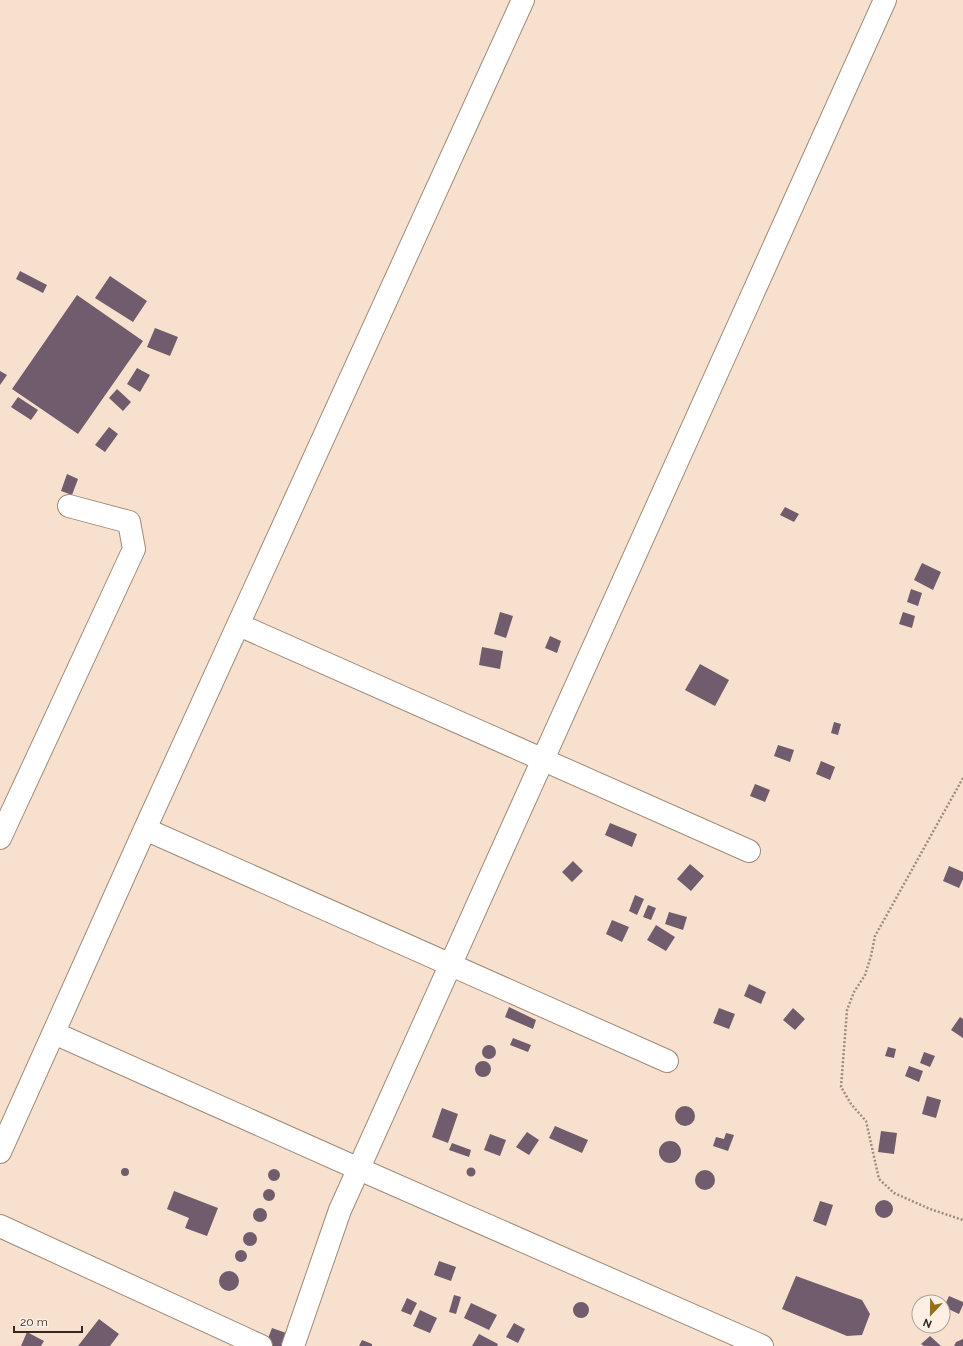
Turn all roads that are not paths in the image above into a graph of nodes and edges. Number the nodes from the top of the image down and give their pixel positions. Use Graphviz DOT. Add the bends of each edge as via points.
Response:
graph roads {
  1 [pos="523,0"];
  2 [pos="885,0"];
  3 [pos="69,506"];
  4 [pos="239,625"];
  5 [pos="544,760"];
  6 [pos="145,829"];
  7 [pos="0,838"];
  8 [pos="749,851"];
  9 [pos="451,965"];
  10 [pos="54,1032"];
  11 [pos="667,1061"];
  12 [pos="0,1152"];
  13 [pos="359,1170"];
  14 [pos="0,1226"];
  15 [pos="261,1346"];
  16 [pos="293,1346"];
  17 [pos="762,1346"];
  1 -- 4 [label="street"];
  2 -- 5 [label="street"];
  3 -- 7 [label="street" via="129,522 134,549"];
  4 -- 5 [label="street"];
  4 -- 6 [label="street"];
  5 -- 8 [label="street"];
  5 -- 9 [label="street"];
  6 -- 9 [label="street"];
  6 -- 10 [label="street"];
  9 -- 11 [label="street"];
  9 -- 13 [label="street"];
  10 -- 12 [label="street"];
  10 -- 13 [label="street"];
  13 -- 16 [label="street" via="340,1210"];
  13 -- 17 [label="street"];
  14 -- 15 [label="street"];
}
